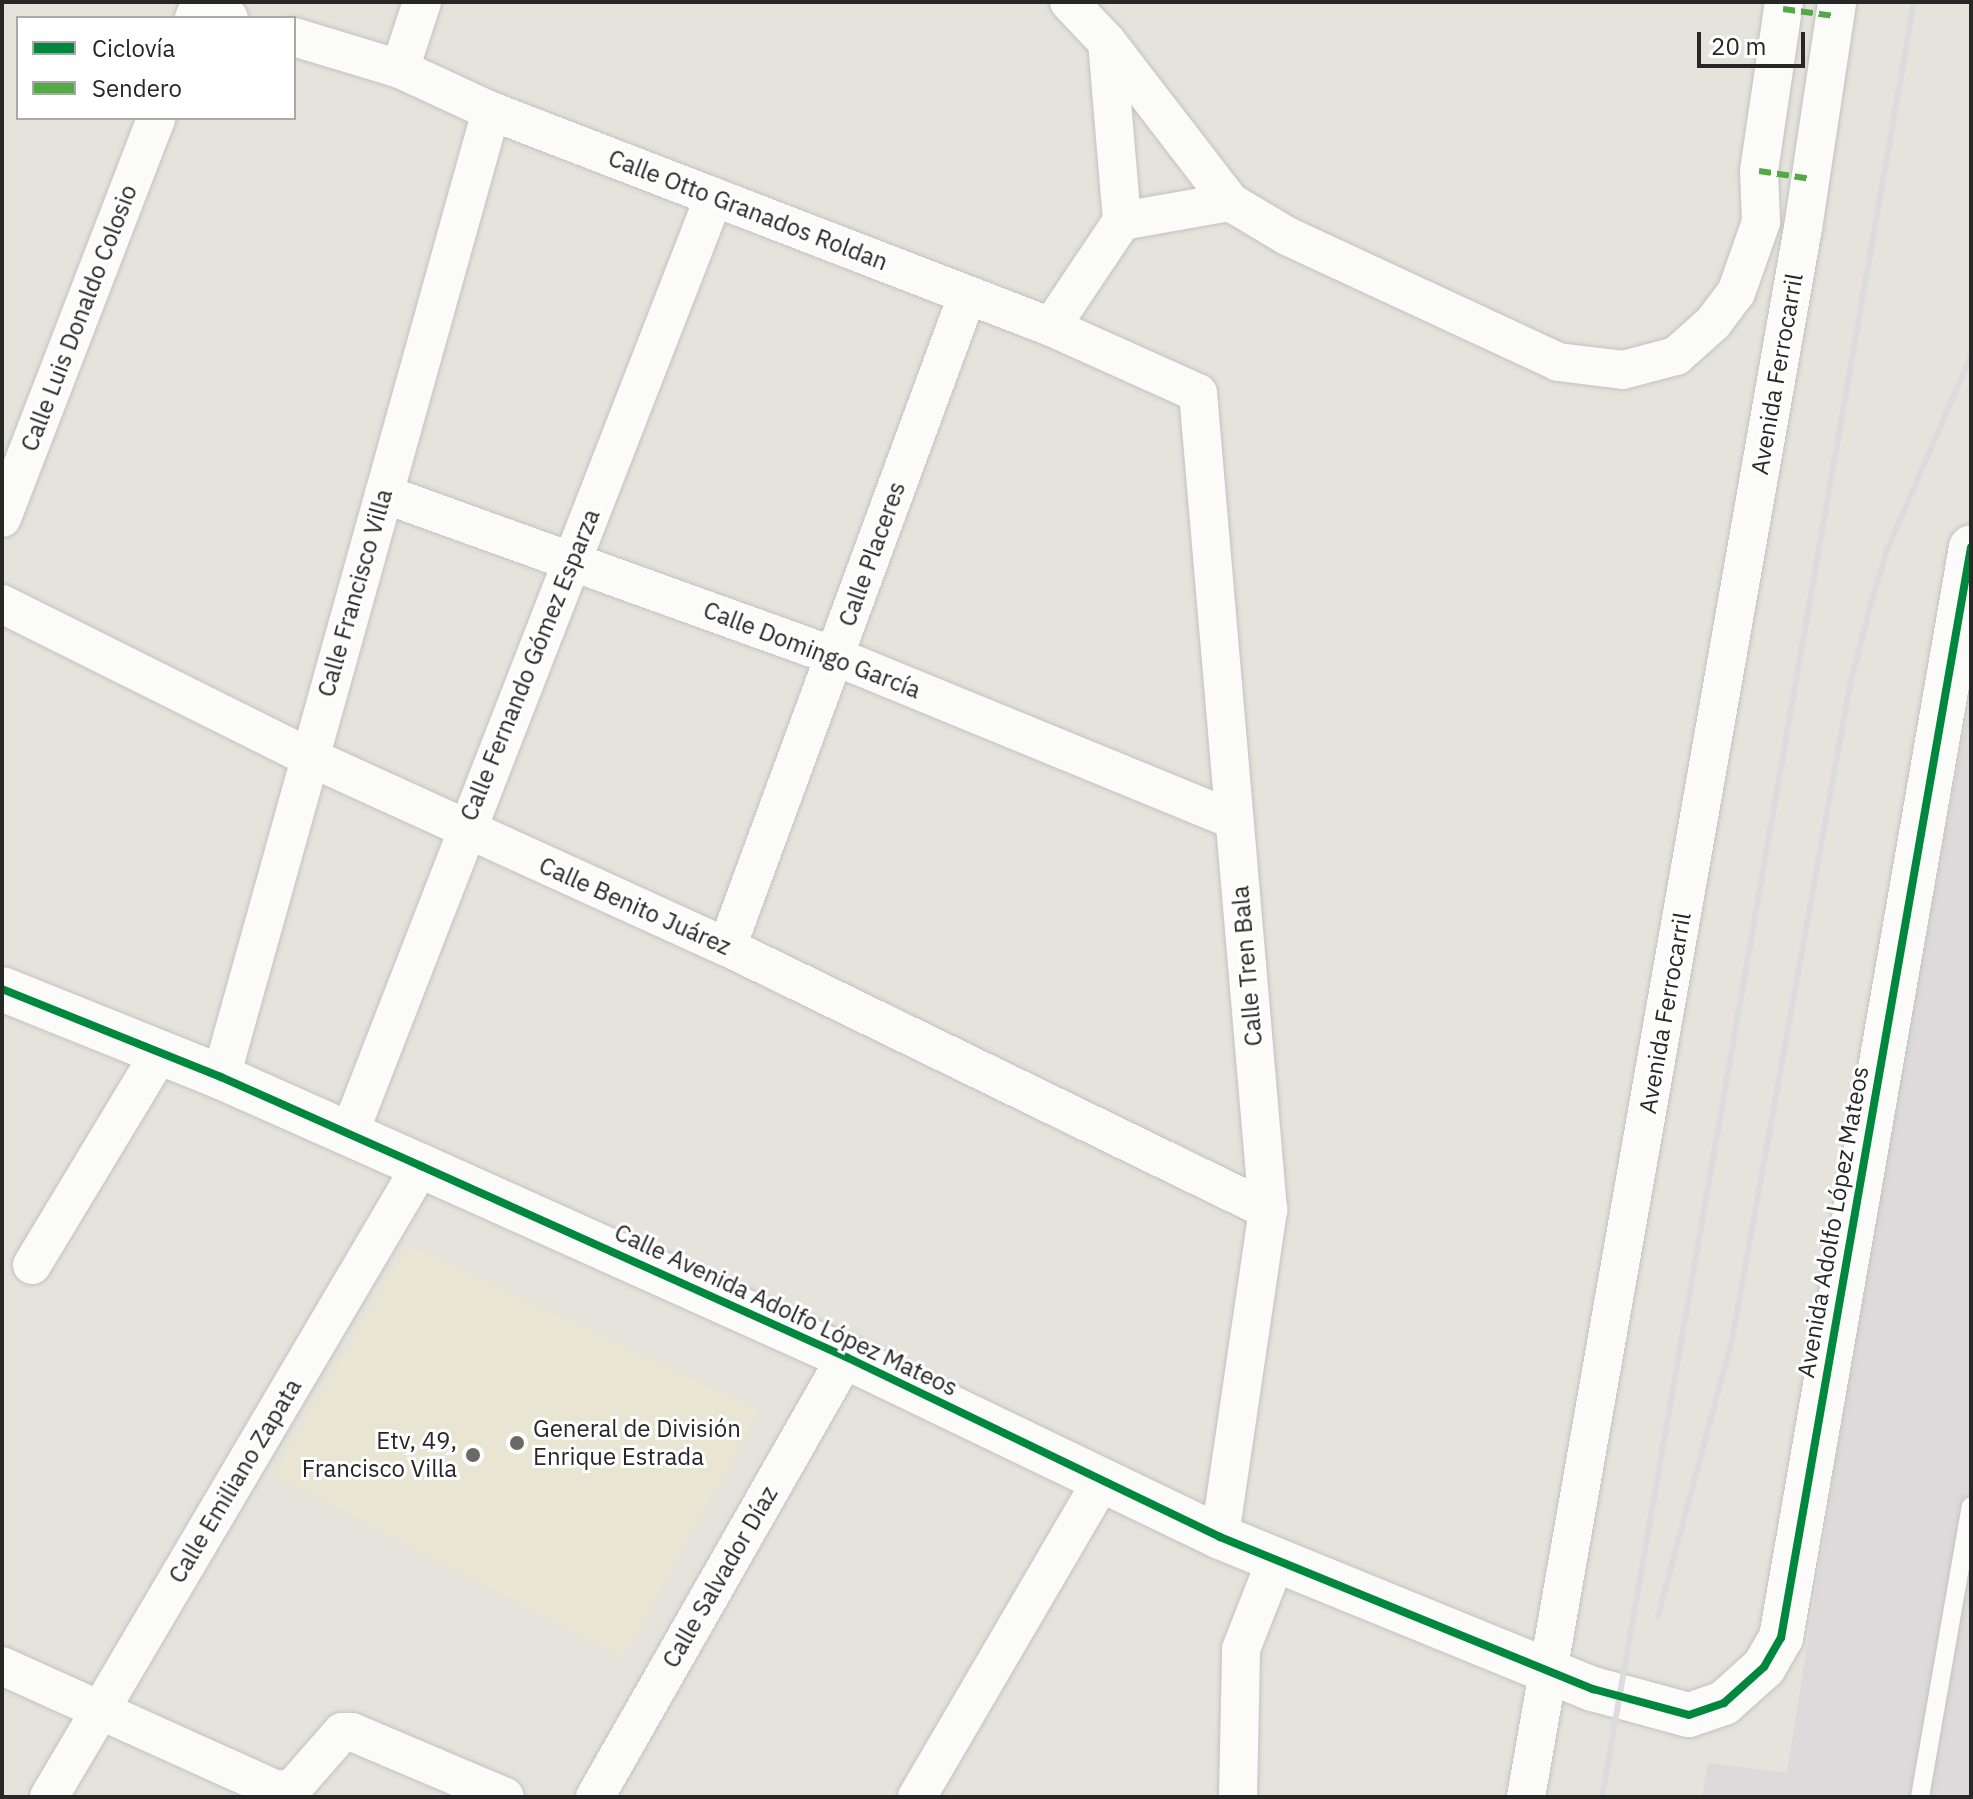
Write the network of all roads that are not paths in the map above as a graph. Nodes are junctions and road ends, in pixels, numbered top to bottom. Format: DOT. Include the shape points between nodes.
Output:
graph roads {
  1 [pos="422,2"];
  2 [pos="1069,2"];
  3 [pos="1784,2"];
  4 [pos="1837,2"];
  5 [pos="296,38"];
  6 [pos="1107,42"];
  7 [pos="400,69"];
  8 [pos="491,111"];
  9 [pos="155,120"];
  10 [pos="714,197"];
  11 [pos="1230,202"];
  12 [pos="1122,221"];
  13 [pos="1761,222"];
  14 [pos="1803,228"];
  15 [pos="967,296"];
  16 [pos="1051,327"];
  17 [pos="1198,393"];
  18 [pos="384,494"];
  19 [pos="2,518"];
  20 [pos="1971,547"];
  21 [pos="572,561"];
  22 [pos="2,604"];
  23 [pos="834,656"];
  24 [pos="307,756"];
  25 [pos="1234,820"];
  26 [pos="465,830"];
  27 [pos="727,947"];
  28 [pos="2,989"];
  29 [pos="160,1053"];
  30 [pos="221,1077"];
  31 [pos="349,1134"];
  32 [pos="421,1166"];
  33 [pos="1268,1210"];
  34 [pos="32,1265"];
  35 [pos="846,1357"];
  36 [pos="1102,1481"];
  37 [pos="1971,1506"];
  38 [pos="1220,1537"];
  39 [pos="1276,1560"];
  40 [pos="2,1666"];
  41 [pos="1550,1672"];
  42 [pos="102,1707"];
  43 [pos="49,1797"];
  44 [pos="505,1797"];
  45 [pos="595,1797"];
  46 [pos="917,1797"];
  47 [pos="1238,1797"];
  48 [pos="1526,1797"];
  49 [pos="1920,1797"];
  1 -- 7 [label="street"];
  2 -- 6 [label="street"];
  3 -- 13 [label="street" via="1759,171"];
  4 -- 14 [label="street, Avenida Ferrocarril"];
  5 -- 7 [label="street, Calle Otto Granados Roldan"];
  6 -- 11 [label="street"];
  6 -- 12 [label="street"];
  7 -- 8 [label="street, Calle Otto Granados Roldan"];
  8 -- 10 [label="street, Calle Otto Granados Roldan"];
  8 -- 18 [label="street, Calle Francisco Villa"];
  9 -- 19 [label="street, Calle Luis Donaldo Colosio"];
  10 -- 15 [label="street, Calle Otto Granados Roldan"];
  10 -- 21 [label="street, Calle Fernando Gómez Esparza"];
  11 -- 12 [label="street"];
  11 -- 13 [label="street" via="1287,236 1558,362 1623,370 1676,356 1713,323 1736,293"];
  12 -- 16 [label="street"];
  13 -- 14 [label="street"];
  14 -- 41 [label="street, Avenida Ferrocarril"];
  15 -- 16 [label="street, Calle Otto Granados Roldan"];
  15 -- 23 [label="street, Calle Placeres"];
  16 -- 17 [label="street, Calle Otto Granados Roldan"];
  17 -- 25 [label="street, Calle Tren Bala"];
  18 -- 21 [label="street, Calle Domingo García"];
  18 -- 24 [label="street, Calle Francisco Villa"];
  20 -- 41 [label="street, Avenida Adolfo López Mateos" via="1781,1638 1764,1667 1724,1703 1689,1715"];
  21 -- 23 [label="street, Calle Domingo García"];
  21 -- 26 [label="street, Calle Fernando Gómez Esparza"];
  22 -- 24 [label="street, Calle Benito Juárez"];
  23 -- 25 [label="street, Calle Domingo García"];
  23 -- 27 [label="street, Calle Placeres"];
  24 -- 26 [label="street, Calle Benito Juárez"];
  24 -- 30 [label="street, Calle Francisco Villa"];
  25 -- 33 [label="street, Calle Tren Bala"];
  26 -- 27 [label="street, Calle Benito Juárez"];
  26 -- 31 [label="street, Calle Fernando Gómez Esparza"];
  27 -- 33 [label="street, Calle Benito Juárez"];
  28 -- 29 [label="street, Calle Avenida Adolfo López Mateos"];
  29 -- 30 [label="street, Calle Avenida Adolfo López Mateos"];
  29 -- 34 [label="street"];
  30 -- 31 [label="street, Calle Avenida Adolfo López Mateos"];
  31 -- 32 [label="street, Calle Avenida Adolfo López Mateos"];
  32 -- 35 [label="street, Calle Avenida Adolfo López Mateos"];
  32 -- 42 [label="street, Calle Emiliano Zapata"];
  33 -- 38 [label="street, Calle Tren Bala"];
  35 -- 36 [label="street, Calle Avenida Adolfo López Mateos"];
  35 -- 45 [label="street, Calle Salvador Díaz"];
  36 -- 38 [label="street, Calle Avenida Adolfo López Mateos"];
  36 -- 46 [label="street"];
  37 -- 49 [label="lane"];
  38 -- 39 [label="street, Calle Avenida Adolfo López Mateos"];
  39 -- 41 [label="street, Calle Avenida Adolfo López Mateos"];
  39 -- 47 [label="street" via="1241,1649"];
  40 -- 42 [label="street"];
  41 -- 48 [label="street, Avenida Ferrocarril"];
  42 -- 43 [label="street, Calle Emiliano Zapata"];
  42 -- 44 [label="street" via="276,1790 293,1788 342,1732 352,1732"];
}
